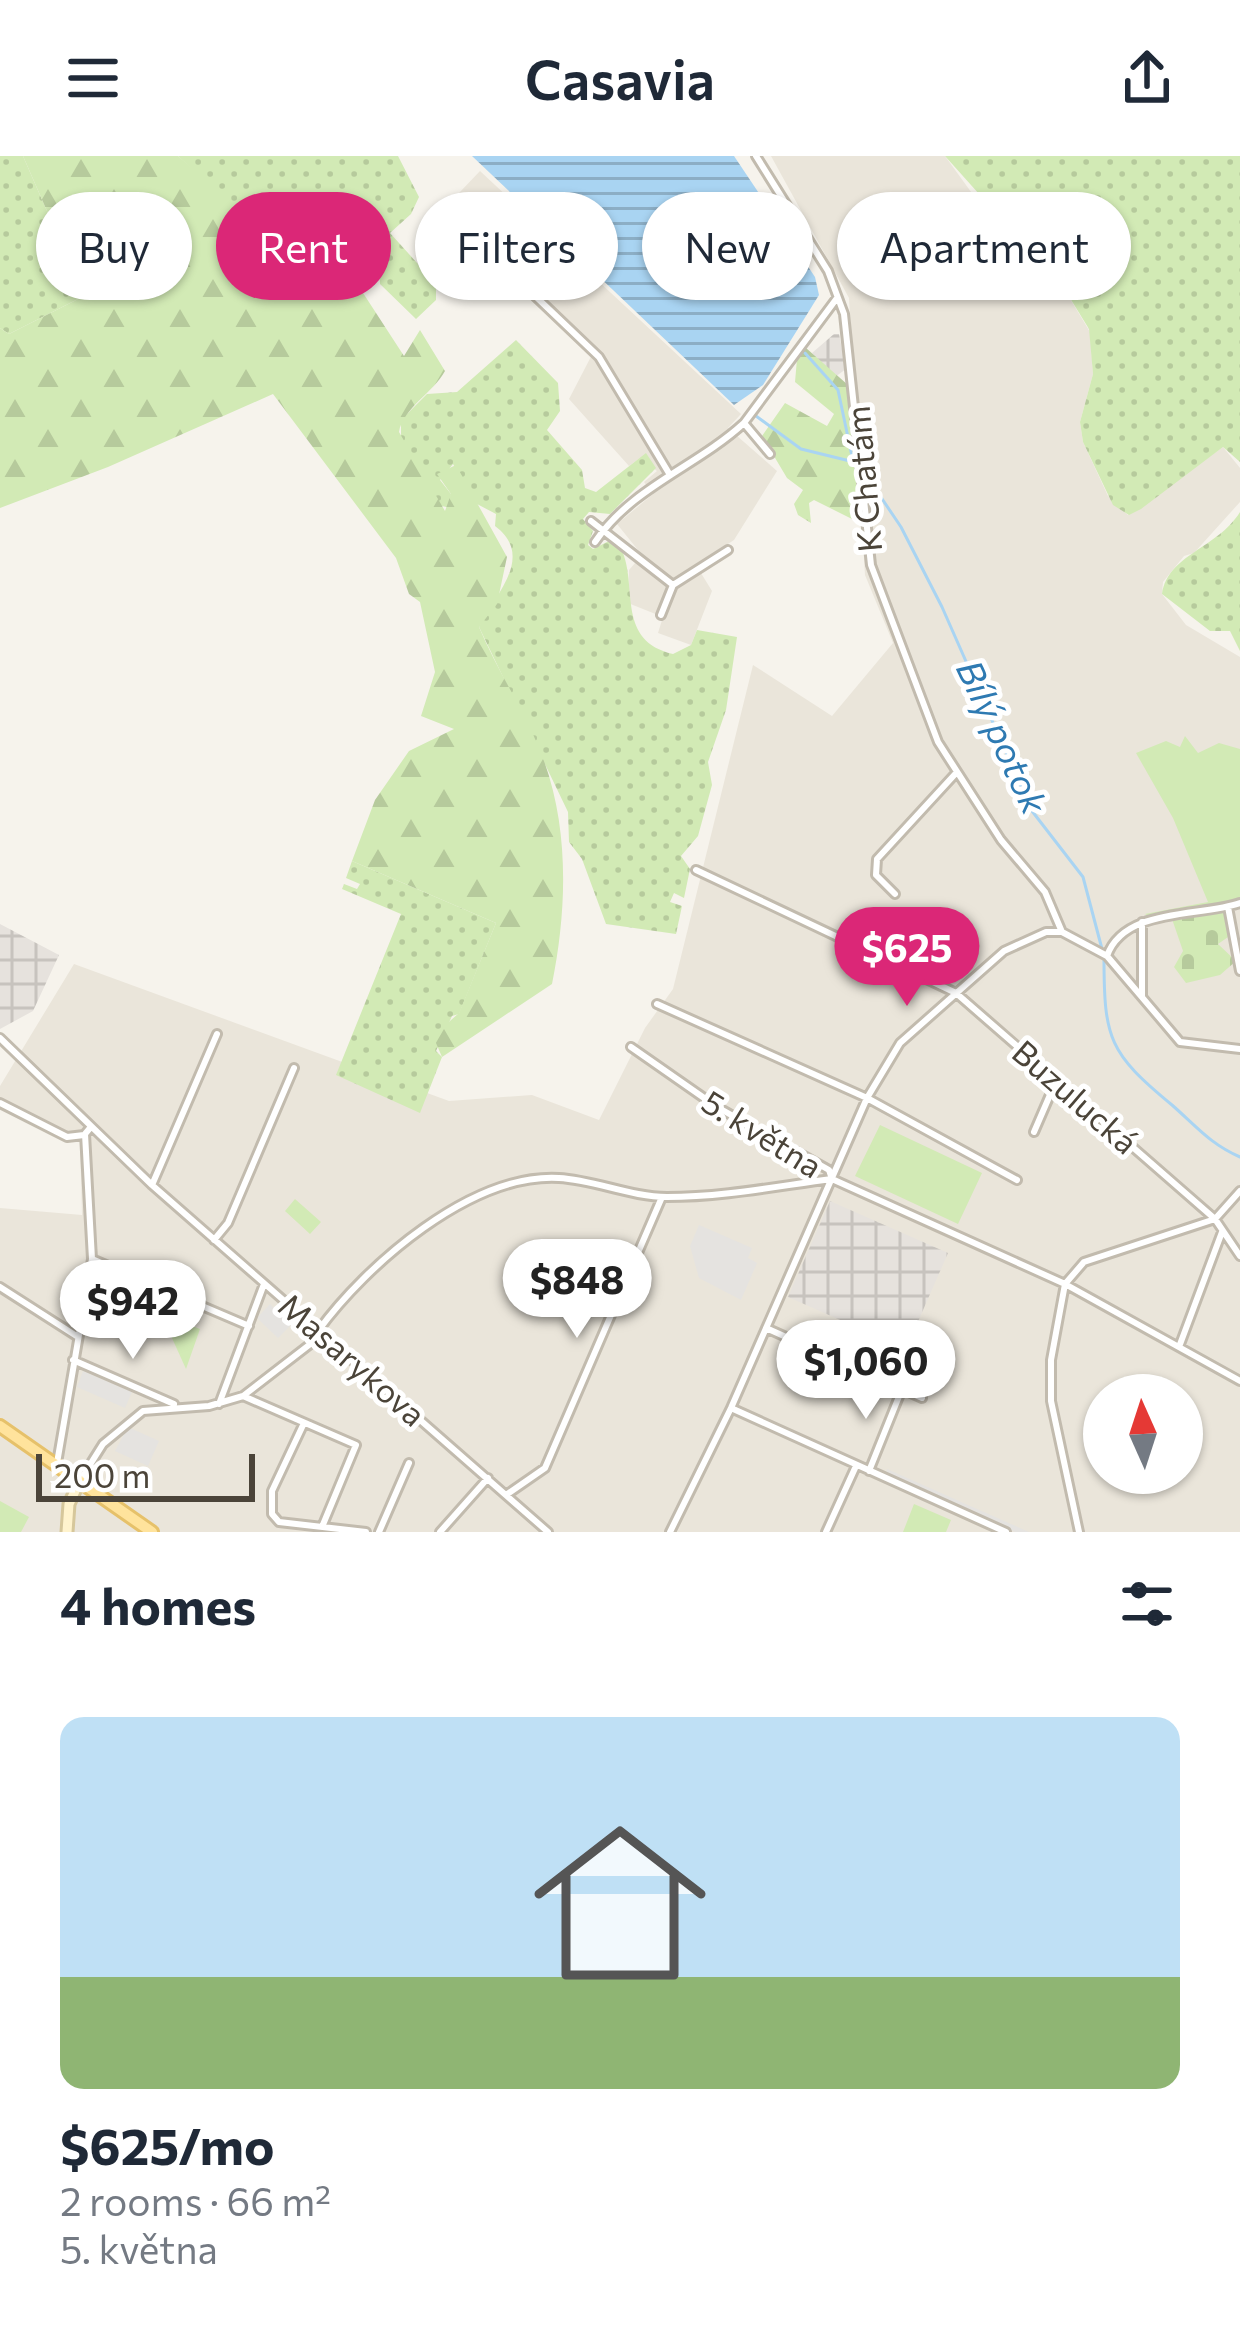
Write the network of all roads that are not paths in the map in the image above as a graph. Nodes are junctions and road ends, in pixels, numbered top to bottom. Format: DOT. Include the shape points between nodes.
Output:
graph roads {
  1 [pos="757,156"];
  2 [pos="837,298"];
  3 [pos="539,300"];
  4 [pos="838,300"];
  5 [pos="744,423"];
  6 [pos="770,454"];
  7 [pos="670,476"];
  8 [pos="591,521"];
  9 [pos="602,530"];
  10 [pos="595,542"];
  11 [pos="728,550"];
  12 [pos="673,585"];
  13 [pos="661,615"];
  14 [pos="957,772"];
  15 [pos="696,870"];
  16 [pos="895,894"];
  17 [pos="1240,903"];
  18 [pos="1228,907"];
  19 [pos="1142,922"];
  20 [pos="1062,932"];
  21 [pos="1103,954"];
  22 [pos="1240,971"];
  23 [pos="956,993"];
  24 [pos="1142,996"];
  25 [pos="657,1004"];
  26 [pos="217,1034"];
  27 [pos="0,1038"];
  28 [pos="631,1047"];
  29 [pos="1240,1049"];
  30 [pos="294,1068"];
  31 [pos="1056,1081"];
  32 [pos="867,1097"];
  33 [pos="0,1103"];
  34 [pos="88,1131"];
  35 [pos="1034,1132"];
  36 [pos="832,1178"];
  37 [pos="1017,1180"];
  38 [pos="152,1185"];
  39 [pos="1240,1191"];
  40 [pos="662,1197"];
  41 [pos="1215,1219"];
  42 [pos="1222,1230"];
  43 [pos="214,1240"];
  44 [pos="1240,1256"];
  45 [pos="92,1258"];
  46 [pos="1065,1283"];
  47 [pos="264,1284"];
  48 [pos="0,1286"];
  49 [pos="249,1326"];
  50 [pos="766,1328"];
  51 [pos="320,1333"];
  52 [pos="78,1337"];
  53 [pos="1179,1347"];
  54 [pos="73,1360"];
  55 [pos="1240,1381"];
  56 [pos="902,1389"];
  57 [pos="243,1396"];
  58 [pos="922,1398"];
  59 [pos="219,1404"];
  60 [pos="178,1406"];
  61 [pos="731,1408"];
  62 [pos="304,1423"];
  63 [pos="0,1426"];
  64 [pos="409,1462"];
  65 [pos="57,1463"];
  66 [pos="856,1466"];
  67 [pos="868,1471"];
  68 [pos="488,1478"];
  69 [pos="80,1479"];
  70 [pos="506,1495"];
  71 [pos="322,1527"];
  72 [pos="68,1532"];
  73 [pos="152,1532"];
  74 [pos="366,1532"];
  75 [pos="380,1532"];
  76 [pos="440,1532"];
  77 [pos="548,1532"];
  78 [pos="670,1532"];
  79 [pos="826,1532"];
  80 [pos="1006,1532"];
  81 [pos="1079,1532"];
  1 -- 2 [label="street, K Chatám"];
  2 -- 5 [label="street"];
  3 -- 7 [label="street" via="599,357"];
  4 -- 14 [label="street, K Chatám" via="872,566 938,742"];
  5 -- 6 [label="street"];
  5 -- 7 [label="street"];
  7 -- 9 [label="street"];
  8 -- 9 [label="street"];
  9 -- 10 [label="street"];
  9 -- 12 [label="street"];
  11 -- 12 [label="street"];
  12 -- 13 [label="street"];
  14 -- 16 [label="street" via="877,859 876,875"];
  14 -- 20 [label="street, K Chatám" via="1045,892"];
  15 -- 23 [label="street, Buzulucká"];
  17 -- 18 [label="street"];
  18 -- 19 [label="street"];
  18 -- 22 [label="street"];
  19 -- 21 [label="street"];
  19 -- 24 [label="street"];
  20 -- 21 [label="street"];
  20 -- 23 [label="street, 5. května" via="1018,943"];
  21 -- 24 [label="street"];
  23 -- 31 [label="street, Buzulucká"];
  23 -- 32 [label="street, 5. května" via="893,1051"];
  24 -- 29 [label="street" via="1180,1042"];
  25 -- 32 [label="street"];
  26 -- 38 [label="street"];
  27 -- 34 [label="street, Masarykova"];
  28 -- 36 [label="street, 5. května"];
  30 -- 43 [label="street"];
  31 -- 35 [label="street"];
  31 -- 41 [label="street, Buzulucká"];
  32 -- 36 [label="street, 5. května"];
  32 -- 37 [label="street"];
  33 -- 34 [label="street" via="67,1137"];
  34 -- 38 [label="street, Masarykova"];
  34 -- 45 [label="street"];
  36 -- 40 [label="street"];
  36 -- 46 [label="street"];
  36 -- 50 [label="street"];
  38 -- 43 [label="street, Masarykova"];
  39 -- 41 [label="street"];
  40 -- 51 [label="street" via="559,1178 512,1185 444,1215 379,1264"];
  40 -- 70 [label="street" via="545,1468"];
  41 -- 42 [label="street, Buzulucká"];
  41 -- 46 [label="street" via="1084,1262"];
  42 -- 44 [label="street, Buzulucká"];
  42 -- 53 [label="street"];
  43 -- 47 [label="street, Masarykova"];
  45 -- 49 [label="street"];
  45 -- 52 [label="street"];
  46 -- 53 [label="street"];
  46 -- 81 [label="street" via="1051,1400"];
  47 -- 49 [label="street"];
  47 -- 51 [label="street, Masarykova"];
  48 -- 52 [label="street"];
  49 -- 59 [label="street"];
  50 -- 56 [label="street"];
  50 -- 61 [label="street"];
  51 -- 57 [label="street"];
  51 -- 68 [label="street, Masarykova"];
  52 -- 54 [label="street"];
  53 -- 55 [label="street"];
  54 -- 60 [label="street"];
  54 -- 65 [label="street"];
  56 -- 58 [label="street"];
  56 -- 67 [label="street"];
  57 -- 59 [label="street"];
  57 -- 62 [label="street"];
  59 -- 60 [label="street"];
  60 -- 69 [label="street" via="128,1420"];
  61 -- 66 [label="street"];
  61 -- 78 [label="street"];
  62 -- 71 [label="street" via="356,1445"];
  62 -- 71 [label="street" via="270,1502 279,1522"];
  63 -- 65 [label="main road"];
  64 -- 75 [label="street"];
  65 -- 69 [label="main road"];
  66 -- 67 [label="street"];
  66 -- 79 [label="street"];
  67 -- 80 [label="street"];
  68 -- 70 [label="street, Masarykova"];
  68 -- 76 [label="street"];
  69 -- 72 [label="street"];
  69 -- 73 [label="main road"];
  70 -- 77 [label="street, Masarykova"];
  71 -- 74 [label="street"];
}
